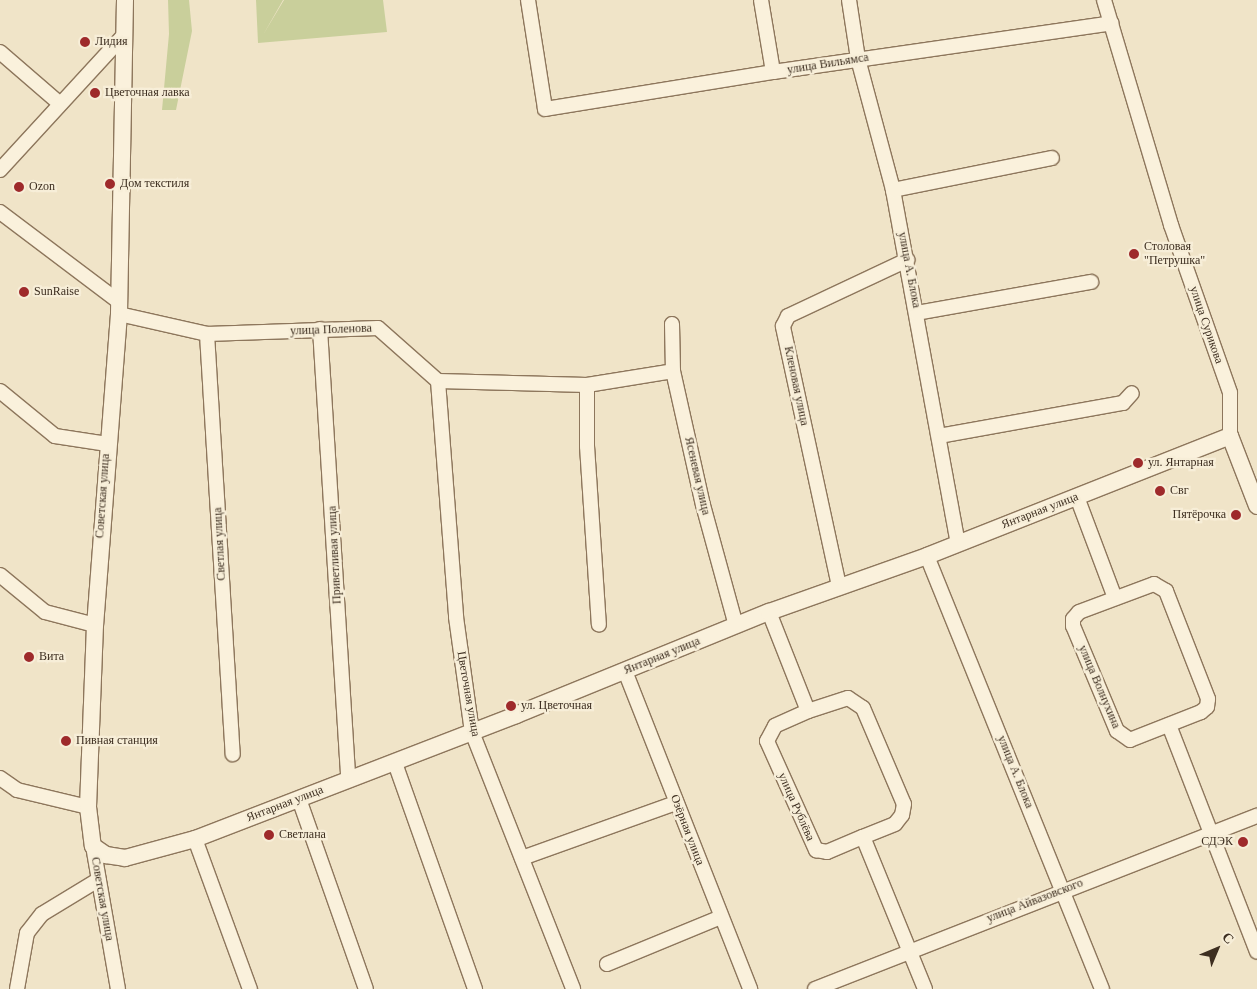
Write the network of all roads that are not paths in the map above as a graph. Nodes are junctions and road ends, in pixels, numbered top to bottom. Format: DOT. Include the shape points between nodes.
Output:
graph roads {
  1 [pos="125,0"];
  2 [pos="528,0"];
  3 [pos="761,0"];
  4 [pos="849,0"];
  5 [pos="1104,0"];
  6 [pos="1111,23"];
  7 [pos="124,35"];
  8 [pos="0,52"];
  9 [pos="858,59"];
  10 [pos="773,72"];
  11 [pos="59,103"];
  12 [pos="1052,158"];
  13 [pos="0,170"];
  14 [pos="893,190"];
  15 [pos="0,212"];
  16 [pos="907,260"];
  17 [pos="1091,282"];
  18 [pos="119,308"];
  19 [pos="917,314"];
  20 [pos="672,324"];
  21 [pos="320,329"];
  22 [pos="207,334"];
  23 [pos="673,371"];
  24 [pos="438,381"];
  25 [pos="587,385"];
  26 [pos="0,391"];
  27 [pos="1132,393"];
  28 [pos="939,436"];
  29 [pos="1230,436"];
  30 [pos="107,444"];
  31 [pos="1077,497"];
  32 [pos="1257,506"];
  33 [pos="958,543"];
  34 [pos="927,556"];
  35 [pos="0,575"];
  36 [pos="839,586"];
  37 [pos="1115,598"];
  38 [pos="769,612"];
  39 [pos="94,625"];
  40 [pos="599,625"];
  41 [pos="736,626"];
  42 [pos="626,671"];
  43 [pos="808,711"];
  44 [pos="1169,725"];
  45 [pos="472,732"];
  46 [pos="233,754"];
  47 [pos="395,763"];
  48 [pos="0,778"];
  49 [pos="348,780"];
  50 [pos="300,798"];
  51 [pos="676,803"];
  52 [pos="88,807"];
  53 [pos="1257,816"];
  54 [pos="1212,835"];
  55 [pos="863,838"];
  56 [pos="195,839"];
  57 [pos="93,846"];
  58 [pos="522,858"];
  59 [pos="98,880"];
  60 [pos="1063,890"];
  61 [pos="721,917"];
  62 [pos="911,950"];
  63 [pos="1257,952"];
  64 [pos="607,964"];
  65 [pos="17,989"];
  66 [pos="118,989"];
  67 [pos="250,989"];
  68 [pos="366,989"];
  69 [pos="475,989"];
  70 [pos="573,989"];
  71 [pos="750,989"];
  72 [pos="815,989"];
  73 [pos="925,989"];
  74 [pos="1102,989"];
  1 -- 7 [label="street, Советская улица"];
  2 -- 10 [label="street, улица Вильямса" via="545,109"];
  3 -- 10 [label="street"];
  4 -- 9 [label="street, улица А. Блока"];
  5 -- 6 [label="street, улица Сурикова"];
  6 -- 9 [label="street, улица Вильямса"];
  6 -- 29 [label="street, улица Сурикова" via="1171,225 1230,393"];
  7 -- 11 [label="street"];
  7 -- 18 [label="street, Советская улица"];
  8 -- 11 [label="street"];
  9 -- 10 [label="street, улица Вильямса"];
  9 -- 14 [label="street, улица А. Блока"];
  11 -- 13 [label="street"];
  12 -- 14 [label="street"];
  14 -- 16 [label="street, улица А. Блока"];
  15 -- 18 [label="street"];
  16 -- 19 [label="street, улица А. Блока"];
  16 -- 36 [label="street, Кленовая улица" via="788,316 783,326"];
  17 -- 19 [label="street"];
  18 -- 22 [label="street, улица Поленова"];
  18 -- 30 [label="street, Советская улица"];
  19 -- 28 [label="street, улица А. Блока"];
  20 -- 23 [label="street, Ясеневая улица"];
  21 -- 22 [label="street, улица Поленова"];
  21 -- 24 [label="street, улица Поленова" via="378,328"];
  21 -- 49 [label="street, Приветливая улица"];
  22 -- 46 [label="street, Светлая улица"];
  23 -- 25 [label="street"];
  23 -- 41 [label="street, Ясеневая улица" via="703,505"];
  24 -- 25 [label="street"];
  24 -- 45 [label="street, Цветочная улица" via="456,617"];
  25 -- 40 [label="street" via="587,446"];
  26 -- 30 [label="street" via="55,436"];
  27 -- 28 [label="street" via="1123,403"];
  28 -- 33 [label="street, улица А. Блока"];
  29 -- 31 [label="street, Янтарная улица"];
  29 -- 32 [label="street, улица Сурикова"];
  30 -- 39 [label="street, Советская улица"];
  31 -- 33 [label="street, Янтарная улица"];
  31 -- 37 [label="street"];
  33 -- 34 [label="street, Янтарная улица"];
  34 -- 36 [label="street, Янтарная улица"];
  34 -- 60 [label="street, улица А. Блока"];
  35 -- 39 [label="street" via="45,612"];
  36 -- 38 [label="street, Янтарная улица"];
  37 -- 44 [label="street" via="1154,584 1166,591 1208,699 1207,707 1201,712"];
  37 -- 44 [label="street, улица Волнухина" via="1079,612 1073,619 1077,635 1122,737 1130,740"];
  38 -- 41 [label="street, Янтарная улица"];
  38 -- 43 [label="street"];
  39 -- 52 [label="street, Советская улица"];
  41 -- 42 [label="street, Янтарная улица"];
  42 -- 45 [label="street, Янтарная улица"];
  42 -- 51 [label="street, Озёрная улица"];
  43 -- 55 [label="street, улица Рублёва" via="848,698 863,708 904,804 902,815 895,824"];
  43 -- 55 [label="street, улица Рублёва" via="774,726 767,741 810,841 816,850 827,852"];
  44 -- 54 [label="street"];
  45 -- 47 [label="street, Янтарная улица"];
  45 -- 58 [label="street, Цветочная улица"];
  47 -- 49 [label="street, Янтарная улица"];
  47 -- 69 [label="street"];
  48 -- 52 [label="street" via="17,790"];
  49 -- 50 [label="street, Янтарная улица"];
  50 -- 56 [label="street, Янтарная улица"];
  50 -- 68 [label="street"];
  51 -- 58 [label="street"];
  51 -- 61 [label="street, Озёрная улица"];
  52 -- 57 [label="street, Советская улица"];
  53 -- 54 [label="street, улица Айвазовского"];
  54 -- 60 [label="street, улица Айвазовского"];
  54 -- 63 [label="street"];
  55 -- 62 [label="street"];
  56 -- 57 [label="street, Янтарная улица" via="125,858 106,855"];
  56 -- 67 [label="street"];
  57 -- 59 [label="street, Советская улица"];
  58 -- 70 [label="street, Цветочная улица"];
  59 -- 65 [label="street" via="42,914 27,933"];
  59 -- 66 [label="street, Советская улица"];
  60 -- 62 [label="street, улица Айвазовского"];
  60 -- 74 [label="street, улица А. Блока"];
  61 -- 64 [label="street"];
  61 -- 71 [label="street, Озёрная улица"];
  62 -- 72 [label="street, улица Айвазовского"];
  62 -- 73 [label="street"];
}
